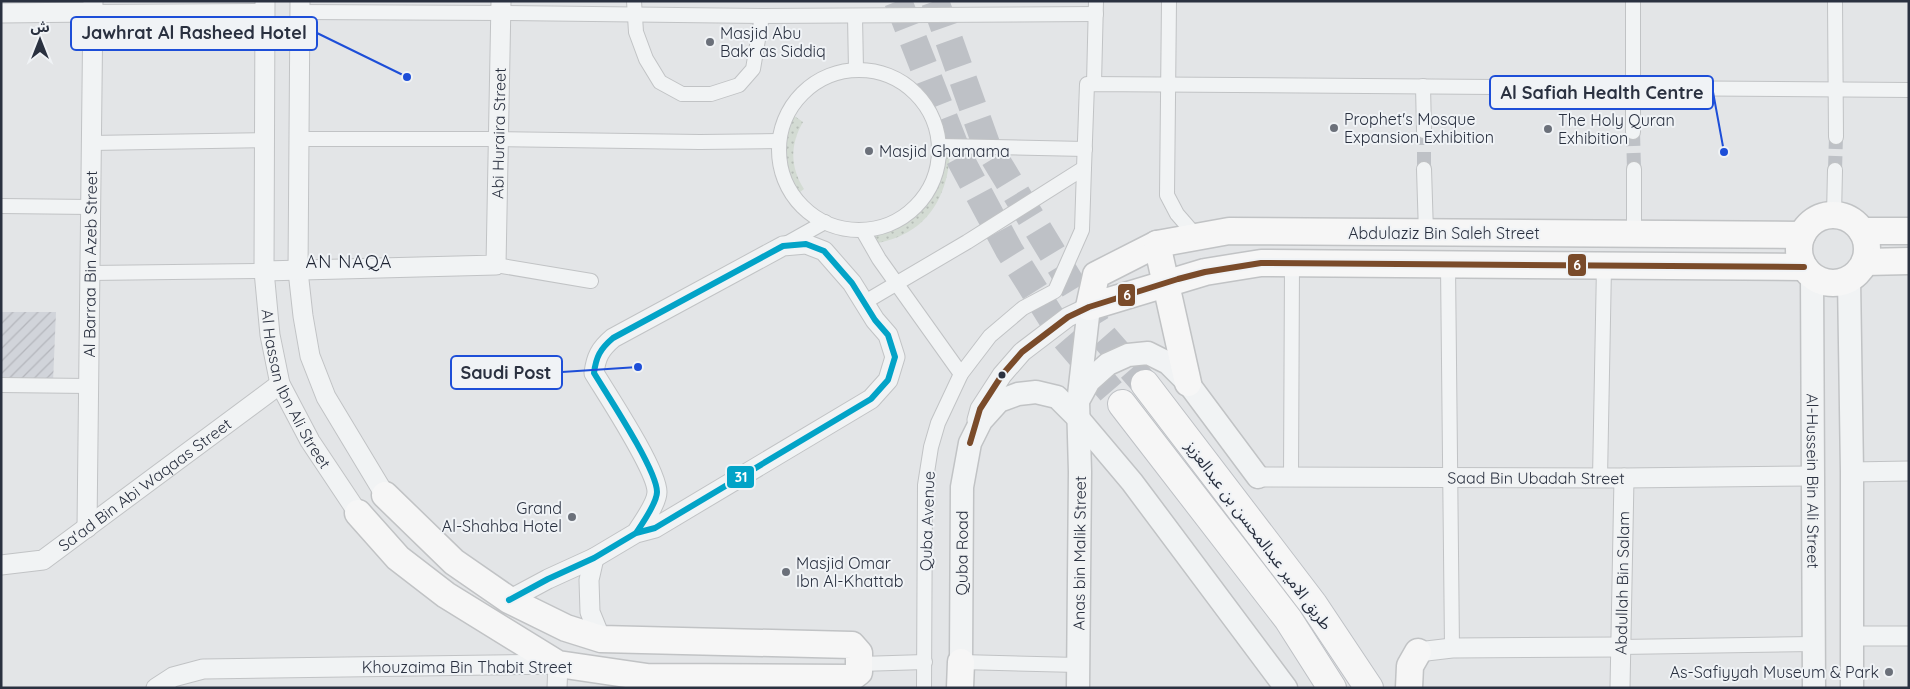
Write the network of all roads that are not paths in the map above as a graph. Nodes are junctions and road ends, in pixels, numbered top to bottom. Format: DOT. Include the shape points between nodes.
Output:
graph roads {
  1 [pos="1169,1"];
  2 [pos="1634,1"];
  3 [pos="1835,1"];
  4 [pos="265,6"];
  5 [pos="93,7"];
  6 [pos="300,7"];
  7 [pos="501,7"];
  8 [pos="634,8"];
  9 [pos="1096,8"];
  10 [pos="1,13"];
  11 [pos="762,16"];
  12 [pos="855,16"];
  13 [pos="856,70"];
  14 [pos="1094,83"];
  15 [pos="1168,84"];
  16 [pos="1423,86"];
  17 [pos="1632,88"];
  18 [pos="1836,90"];
  19 [pos="1909,90"];
  20 [pos="1424,131"];
  21 [pos="1632,132"];
  22 [pos="1836,138"];
  23 [pos="300,139"];
  24 [pos="498,139"];
  25 [pos="266,140"];
  26 [pos="779,141"];
  27 [pos="92,143"];
  28 [pos="940,146"];
  29 [pos="1085,149"];
  30 [pos="1084,168"];
  31 [pos="1424,169"];
  32 [pos="1634,169"];
  33 [pos="1835,170"];
  34 [pos="1,206"];
  35 [pos="91,207"];
  36 [pos="1834,215"];
  37 [pos="825,222"];
  38 [pos="863,231"];
  39 [pos="1862,231"];
  40 [pos="1909,231"];
  41 [pos="1426,233"];
  42 [pos="1634,234"];
  43 [pos="1802,235"];
  44 [pos="1197,237"];
  45 [pos="1157,244"];
  46 [pos="783,246"];
  47 [pos="1909,261"];
  48 [pos="1292,264"];
  49 [pos="496,265"];
  50 [pos="1448,266"];
  51 [pos="1604,266"];
  52 [pos="1857,270"];
  53 [pos="264,271"];
  54 [pos="298,271"];
  55 [pos="1808,271"];
  56 [pos="90,273"];
  57 [pos="591,281"];
  58 [pos="896,283"];
  59 [pos="1166,283"];
  60 [pos="865,302"];
  61 [pos="1089,307"];
  62 [pos="961,374"];
  63 [pos="1188,383"];
  64 [pos="280,384"];
  65 [pos="1145,384"];
  66 [pos="1,385"];
  67 [pos="88,386"];
  68 [pos="1122,404"];
  69 [pos="1078,410"];
  70 [pos="970,443"];
  71 [pos="1909,471"];
  72 [pos="1852,472"];
  73 [pos="1258,476"];
  74 [pos="1291,476"];
  75 [pos="1813,476"];
  76 [pos="1449,478"];
  77 [pos="1600,478"];
  78 [pos="1624,478"];
  79 [pos="385,494"];
  80 [pos="358,513"];
  81 [pos="87,528"];
  82 [pos="636,533"];
  83 [pos="594,558"];
  84 [pos="1,565"];
  85 [pos="509,600"];
  86 [pos="1852,636"];
  87 [pos="1909,636"];
  88 [pos="601,639"];
  89 [pos="1814,644"];
  90 [pos="1620,646"];
  91 [pos="1452,648"];
  92 [pos="1418,652"];
  93 [pos="925,662"];
  94 [pos="961,662"];
  95 [pos="860,664"];
  96 [pos="1078,664"];
  97 [pos="558,676"];
  98 [pos="745,682"];
  99 [pos="156,688"];
  100 [pos="924,688"];
  101 [pos="960,688"];
  102 [pos="1078,688"];
  103 [pos="1286,688"];
  104 [pos="1332,688"];
  105 [pos="1369,688"];
  106 [pos="1409,688"];
  107 [pos="1620,688"];
  108 [pos="1814,688"];
  109 [pos="1852,688"];
  1 -- 15 [label="street"];
  2 -- 17 [label="street"];
  3 -- 18 [label="street"];
  4 -- 5 [label="street"];
  4 -- 25 [label="street, Al Hassan Ibn Ali Street"];
  5 -- 10 [label="street"];
  5 -- 27 [label="street, Al Barraa Bin Azeb Street"];
  6 -- 7 [label="street"];
  6 -- 23 [label="street, Al Hassan Ibn Ali Street"];
  7 -- 8 [label="street"];
  7 -- 24 [label="street, Abi Huraira Street"];
  8 -- 11 [label="street"];
  8 -- 11 [label="street" via="636,32 646,59 660,82 682,94 711,94 739,85 753,69"];
  9 -- 12 [label="street"];
  9 -- 14 [label="street"];
  11 -- 12 [label="street"];
  12 -- 13 [label="street"];
  13 -- 26 [label="street" via="831,75 809,87 792,105"];
  13 -- 28 [label="street" via="880,73 903,83 922,100 934,122"];
  14 -- 15 [label="street"];
  14 -- 29 [label="street" via="1086,84"];
  15 -- 16 [label="street"];
  15 -- 44 [label="street" via="1167,195 1177,214"];
  16 -- 17 [label="street"];
  16 -- 20 [label="street"];
  17 -- 18 [label="street"];
  17 -- 21 [label="street"];
  18 -- 19 [label="street"];
  18 -- 22 [label="street"];
  23 -- 24 [label="street"];
  23 -- 54 [label="street, Al Hassan Ibn Ali Street"];
  24 -- 26 [label="street"];
  24 -- 49 [label="street, Abi Huraira Street"];
  25 -- 27 [label="street"];
  25 -- 53 [label="street, Al Hassan Ibn Ali Street"];
  26 -- 37 [label="street" via="783,178 796,200"];
  27 -- 35 [label="street, Al Barraa Bin Azeb Street"];
  28 -- 29 [label="street"];
  28 -- 38 [label="street" via="937,171 927,194 896,221"];
  29 -- 30 [label="street"];
  30 -- 58 [label="street"];
  30 -- 62 [label="street, Quba Avenue" via="1082,230 1055,291 1023,308 990,336"];
  31 -- 41 [label="street"];
  32 -- 42 [label="street"];
  33 -- 36 [label="street"];
  34 -- 35 [label="street"];
  35 -- 56 [label="street, Al Barraa Bin Azeb Street"];
  36 -- 39 [label="main road" via="1850,220"];
  36 -- 43 [label="main road" via="1815,220"];
  37 -- 38 [label="street" via="838,228"];
  37 -- 46 [label="street"];
  38 -- 58 [label="street"];
  39 -- 40 [label="main road"];
  39 -- 52 [label="main road" via="1867,252"];
  41 -- 42 [label="main road, Abdulaziz Bin Saleh Street"];
  41 -- 44 [label="main road, Abdulaziz Bin Saleh Street" via="1229,231"];
  42 -- 43 [label="main road, Abdulaziz Bin Saleh Street"];
  43 -- 55 [label="main road" via="1800,257"];
  44 -- 45 [label="main road, Abdulaziz Bin Saleh Street"];
  45 -- 59 [label="main road"];
  45 -- 61 [label="main road, Abdulaziz Bin Saleh Street" via="1096,275"];
  46 -- 60 [label="street" via="806,244 824,251"];
  46 -- 82 [label="street" via="613,338 601,348 594,374 651,470 657,493"];
  47 -- 52 [label="main road, Abdulaziz Bin Saleh Street"];
  48 -- 50 [label="main road, Abdulaziz Bin Saleh Street"];
  48 -- 59 [label="main road, Abdulaziz Bin Saleh Street" via="1261,263 1205,272"];
  48 -- 74 [label="street"];
  49 -- 54 [label="street"];
  49 -- 57 [label="street"];
  50 -- 51 [label="main road, Abdulaziz Bin Saleh Street"];
  50 -- 76 [label="street"];
  51 -- 55 [label="main road, Abdulaziz Bin Saleh Street"];
  51 -- 77 [label="street"];
  52 -- 55 [label="main road, Abdulaziz Bin Saleh Street" via="1834,283"];
  52 -- 72 [label="street"];
  53 -- 54 [label="street"];
  53 -- 56 [label="street"];
  53 -- 64 [label="street, Al Hassan Ibn Ali Street" via="270,335"];
  54 -- 79 [label="street, Al Hassan Ibn Ali Street" via="310,356 326,397"];
  55 -- 75 [label="street, Al-Hussein Bin Ali Street"];
  56 -- 67 [label="street, Al Barraa Bin Azeb Street"];
  58 -- 60 [label="street"];
  58 -- 62 [label="street"];
  59 -- 61 [label="main road, Abdulaziz Bin Saleh Street"];
  59 -- 63 [label="main road"];
  60 -- 82 [label="street" via="888,335 895,357 888,380 870,399 655,528"];
  61 -- 69 [label="street, Anas bin Malik Street"];
  61 -- 70 [label="street" via="1068,317 1022,352 980,408"];
  62 -- 93 [label="street, Quba Avenue" via="938,423 925,485"];
  63 -- 69 [label="street" via="1168,363 1148,352 1128,355 1108,364 1089,381"];
  63 -- 73 [label="street"];
  64 -- 80 [label="street, Al Hassan Ibn Ali Street" via="310,441"];
  64 -- 81 [label="street, Sa'ad Bin Abi Waqaas Street"];
  65 -- 105 [label="main road, طريق الامير عبدالمحسن بن عبدالعزيز" via="1313,604"];
  66 -- 67 [label="street"];
  67 -- 81 [label="street, Al Barraa Bin Azeb Street"];
  68 -- 104 [label="main road, طريق الامير عبدالمحسن بن عبدالعزيز" via="1288,620"];
  69 -- 70 [label="street, Quba Road" via="1057,397 1036,392 1018,394 999,401 981,421"];
  69 -- 96 [label="street, Anas bin Malik Street"];
  69 -- 103 [label="street, Quba Road"];
  70 -- 94 [label="street, Quba Road" via="962,488"];
  71 -- 72 [label="street"];
  72 -- 86 [label="street"];
  73 -- 74 [label="street, Saad Bin Ubadah Street"];
  74 -- 76 [label="street, Saad Bin Ubadah Street"];
  75 -- 78 [label="street, Saad Bin Ubadah Street"];
  75 -- 89 [label="street, Al-Hussein Bin Ali Street"];
  76 -- 77 [label="street, Saad Bin Ubadah Street"];
  76 -- 91 [label="street"];
  77 -- 78 [label="street, Saad Bin Ubadah Street"];
  78 -- 90 [label="street, Abdullah Bin Salam"];
  79 -- 85 [label="main road, Al Hassan Ibn Ali Street" via="454,562"];
  80 -- 97 [label="main road, Al Hassan Ibn Ali Street" via="398,558"];
  81 -- 84 [label="street, Sa'ad Bin Abi Waqaas Street" via="43,560"];
  82 -- 83 [label="street"];
  83 -- 85 [label="street"];
  83 -- 88 [label="street" via="589,580 590,612"];
  85 -- 88 [label="main road, Al Hassan Ibn Ali Street" via="566,628"];
  86 -- 87 [label="street"];
  86 -- 109 [label="street"];
  88 -- 95 [label="main road" via="852,645 859,653"];
  89 -- 90 [label="street"];
  89 -- 108 [label="street, Al-Hussein Bin Ali Street"];
  90 -- 91 [label="street"];
  90 -- 107 [label="street, Abdullah Bin Salam"];
  91 -- 92 [label="street"];
  92 -- 106 [label="main road" via="1410,666"];
  93 -- 95 [label="street"];
  93 -- 100 [label="street, Quba Avenue"];
  94 -- 96 [label="street"];
  94 -- 101 [label="main road, Quba Road"];
  95 -- 98 [label="main road, Khouzaima Bin Thabit Street" via="859,672 851,678"];
  96 -- 102 [label="street, Anas bin Malik Street"];
  97 -- 98 [label="main road, Khouzaima Bin Thabit Street"];
  97 -- 99 [label="street, Khouzaima Bin Thabit Street" via="203,669 174,677"];
}
